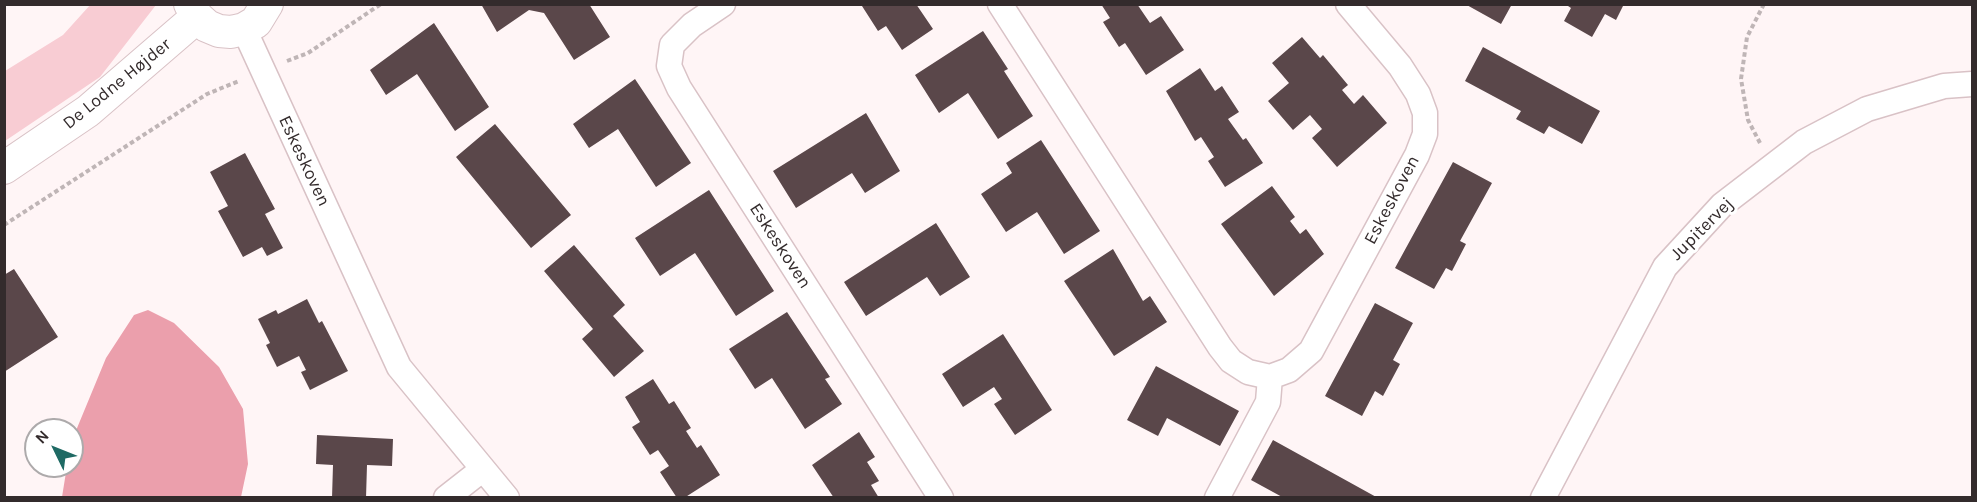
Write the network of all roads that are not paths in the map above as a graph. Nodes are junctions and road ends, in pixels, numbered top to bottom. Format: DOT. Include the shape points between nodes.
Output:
graph roads {
  1 [pos="267,4"];
  2 [pos="723,4"];
  3 [pos="1000,4"];
  4 [pos="1354,7"];
  5 [pos="193,11"];
  6 [pos="244,29"];
  7 [pos="1972,84"];
  8 [pos="4,168"];
  9 [pos="1270,377"];
  10 [pos="483,469"];
  11 [pos="446,498"];
  12 [pos="507,498"];
  13 [pos="941,498"];
  14 [pos="1217,498"];
  15 [pos="1544,498"];
  1 -- 6 [label="street" via="256,22"];
  2 -- 13 [label="street, Eskeskoven" via="692,25 672,45 669,66"];
  3 -- 9 [label="street" via="1220,347 1231,361 1248,372"];
  4 -- 9 [label="street, Eskeskoven" via="1418,94 1425,113 1425,134 1311,351 1289,370"];
  5 -- 6 [label="street" via="219,31"];
  5 -- 8 [label="street, De Lodne Højder" via="88,111"];
  6 -- 10 [label="street, Eskeskoven" via="399,367"];
  7 -- 15 [label="street, Jupitervej" via="1944,86 1867,109 1804,142 1722,205 1665,267"];
  9 -- 14 [label="street" via="1268,402"];
  10 -- 11 [label="street"];
  10 -- 12 [label="street, Eskeskoven"];
}
